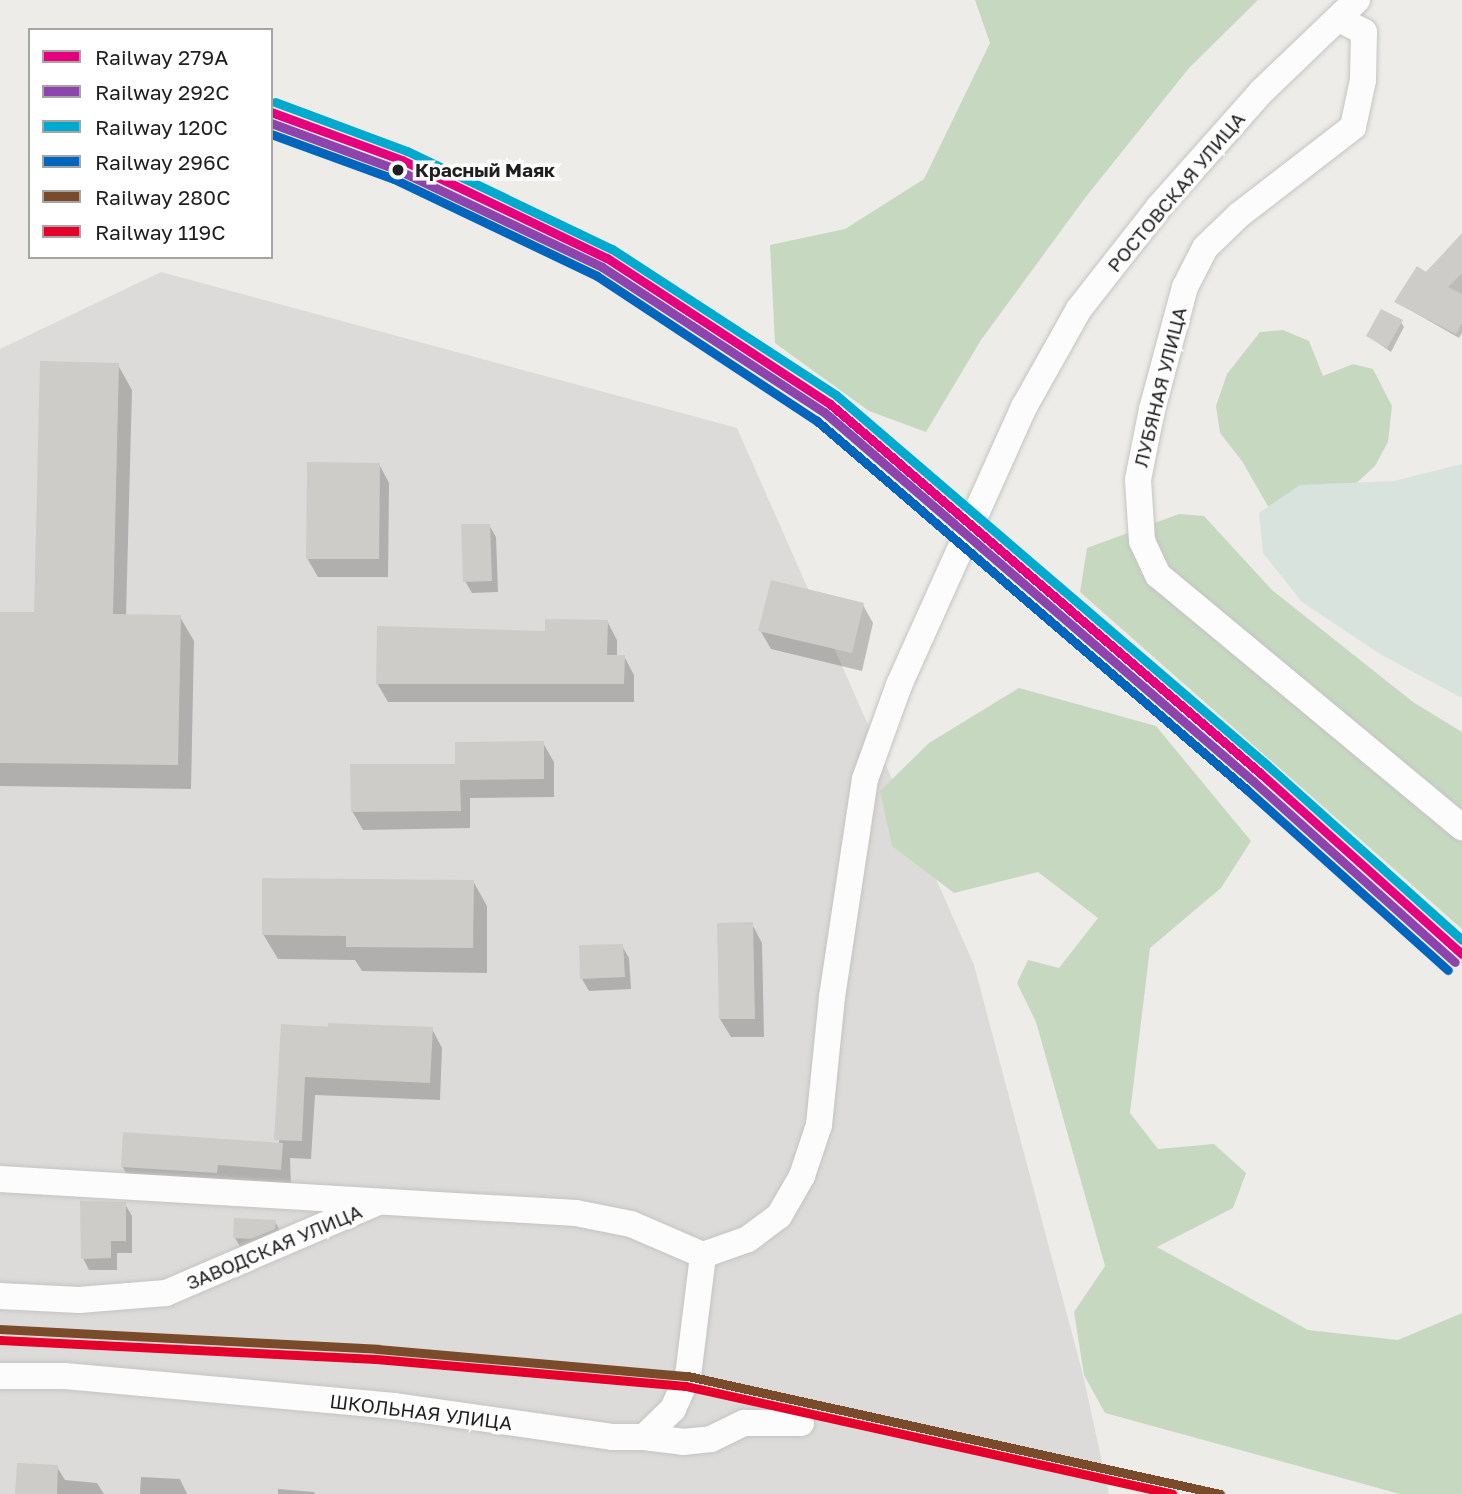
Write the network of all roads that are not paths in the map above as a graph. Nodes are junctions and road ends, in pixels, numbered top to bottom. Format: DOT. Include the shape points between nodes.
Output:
graph roads {
  1 [pos="1357,0"];
  2 [pos="1339,19"];
  3 [pos="1462,827"];
  4 [pos="0,1179"];
  5 [pos="381,1200"];
  6 [pos="703,1255"];
  7 [pos="0,1296"];
  8 [pos="0,1376"];
  9 [pos="801,1423"];
  10 [pos="643,1437"];
  1 -- 2 [label="street, РОСТОВСКАЯ УЛИЦА"];
  2 -- 3 [label="street, ЛУБЯНАЯ УЛИЦА" via="1364,32 1363,80 1353,127 1239,215 1205,248 1190,278 1152,409 1138,480 1142,541 1158,575"];
  2 -- 6 [label="street, РОСТОВСКАЯ УЛИЦА" via="1261,92 1159,207 1079,309 1024,407 899,685 864,779 832,997 819,1125 802,1177 779,1216 748,1239"];
  4 -- 5 [label="street, ЗАВОДСКАЯ УЛИЦА"];
  5 -- 6 [label="street, ЗАВОДСКАЯ УЛИЦА" via="576,1213 631,1224"];
  5 -- 7 [label="street, ЗАВОДСКАЯ УЛИЦА" via="166,1293 79,1300"];
  6 -- 10 [label="street" via="688,1376 673,1409"];
  8 -- 10 [label="street, ШКОЛЬНАЯ УЛИЦА" via="65,1376 396,1406 612,1437"];
  9 -- 10 [label="street, ШКОЛЬНАЯ УЛИЦА" via="744,1423 711,1439 683,1442"];
}
